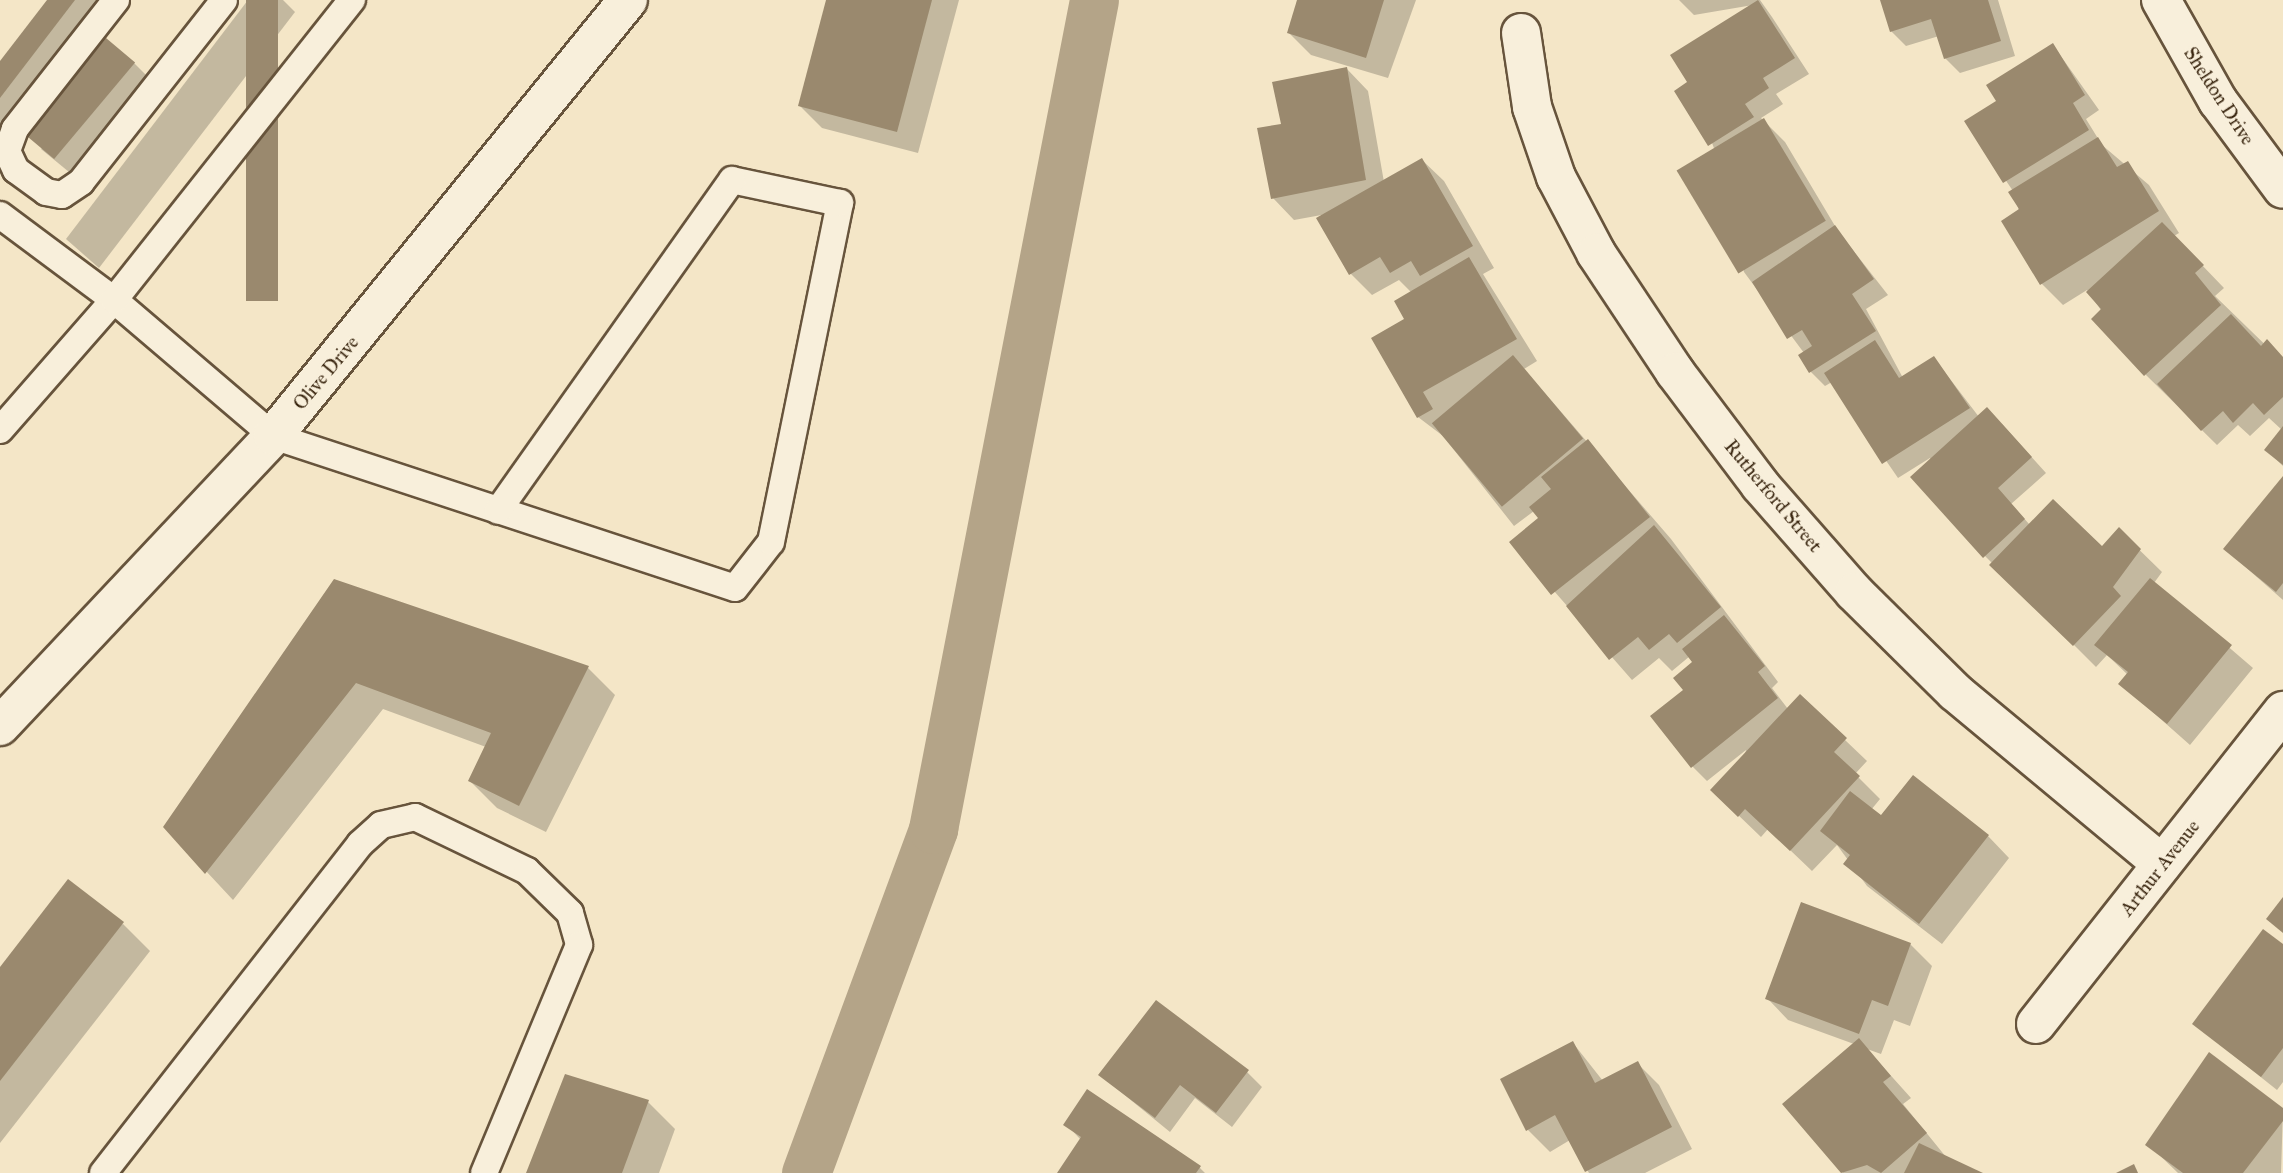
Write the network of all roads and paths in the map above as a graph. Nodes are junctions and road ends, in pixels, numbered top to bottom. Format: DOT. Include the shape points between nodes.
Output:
graph roads {
  1 [pos="116,0"];
  2 [pos="224,0"];
  3 [pos="352,0"];
  4 [pos="628,0"];
  5 [pos="2161,0"];
  6 [pos="1521,33"];
  7 [pos="2283,189"];
  8 [pos="0,215"];
  9 [pos="114,300"];
  10 [pos="0,430"];
  11 [pos="273,436"];
  12 [pos="498,510"];
  13 [pos="2283,711"];
  14 [pos="0,726"];
  15 [pos="2162,864"];
  16 [pos="2036,1024"];
  17 [pos="103,1173"];
  18 [pos="484,1173"];
  1 -- 2 [label="lane" via="15,129 7,151 16,170 46,192 61,195 81,182"];
  3 -- 9 [label="lane"];
  4 -- 11 [label="street, Olive Drive"];
  5 -- 7 [label="street, Sheldon Drive" via="2218,101"];
  6 -- 15 [label="street, Rutherford Street" via="1532,107 1567,199 1675,372 1760,485 1854,592 1955,692"];
  8 -- 9 [label="lane"];
  9 -- 10 [label="lane"];
  9 -- 11 [label="lane"];
  11 -- 12 [label="lane"];
  11 -- 14 [label="street, Olive Drive"];
  12 -- 12 [label="lane" via="735,588 771,542 839,203 732,180"];
  13 -- 15 [label="street, Arthur Avenue"];
  15 -- 16 [label="street, Arthur Avenue"];
  17 -- 18 [label="lane" via="360,844 381,825 415,817 527,871 570,913 579,945"];
}
